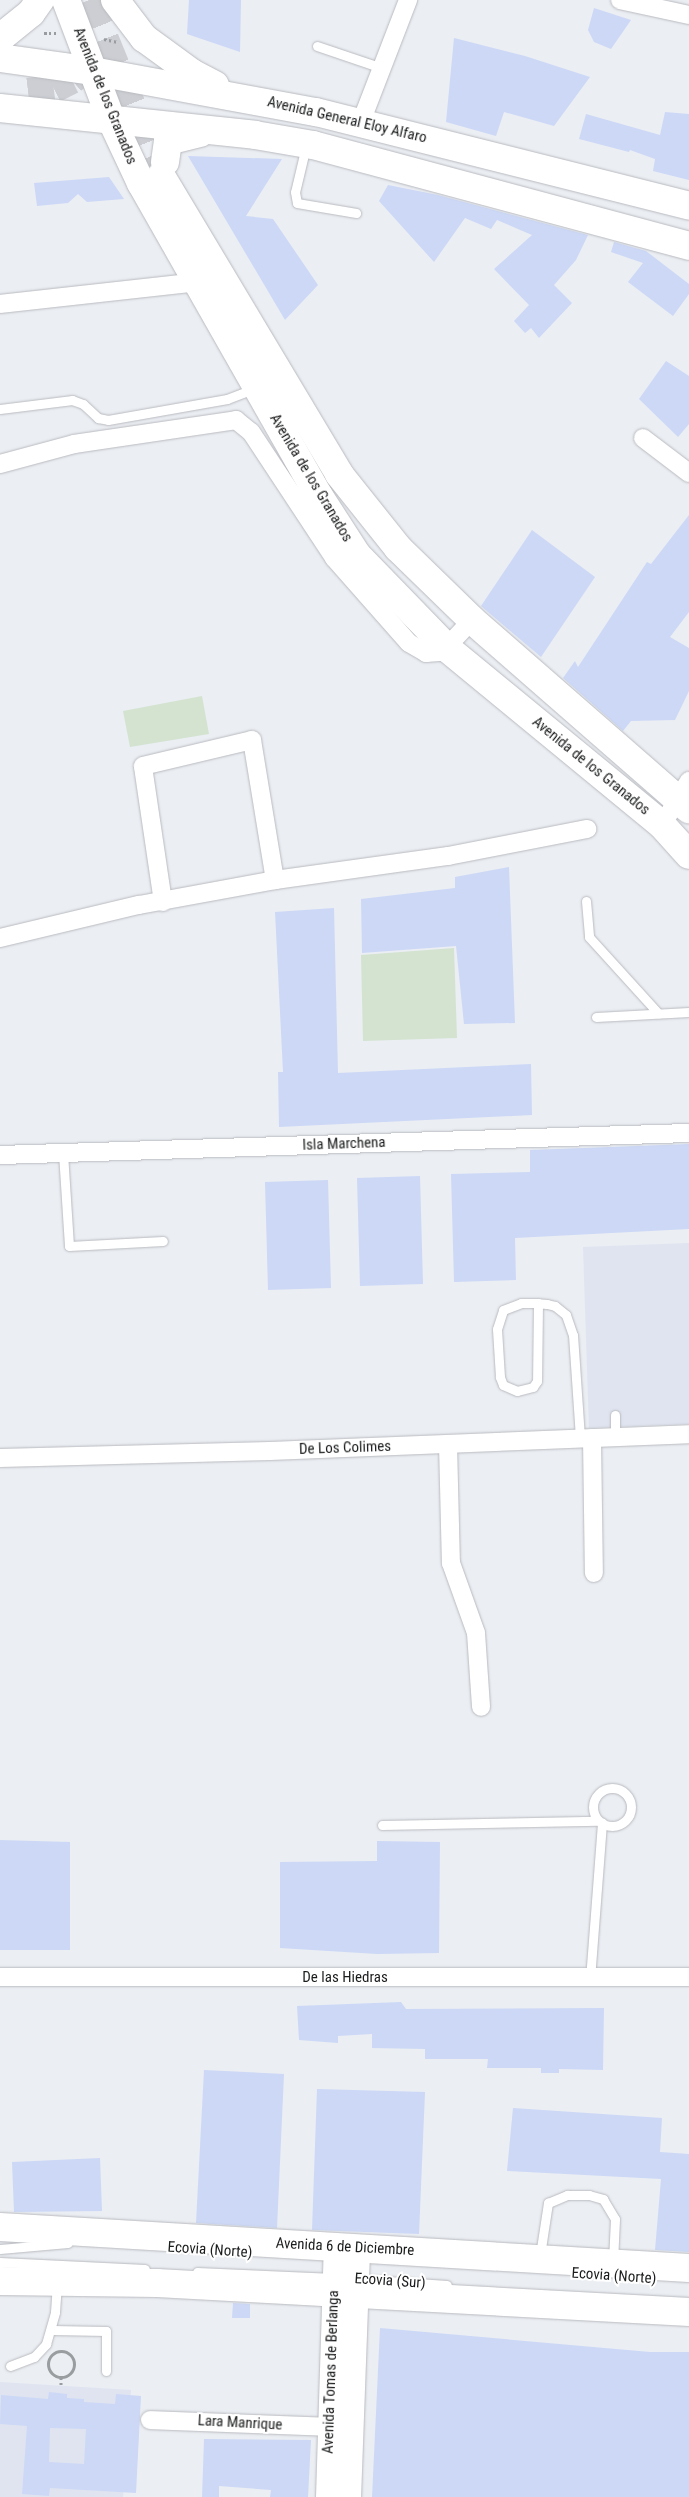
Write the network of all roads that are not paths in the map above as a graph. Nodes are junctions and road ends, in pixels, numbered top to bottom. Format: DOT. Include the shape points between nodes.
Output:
graph roads {
  1 [pos="40,0"];
  2 [pos="66,0"];
  3 [pos="114,0"];
  4 [pos="408,0"];
  5 [pos="620,0"];
  6 [pos="689,15"];
  7 [pos="0,38"];
  8 [pos="317,46"];
  9 [pos="0,58"];
  10 [pos="58,66"];
  11 [pos="382,68"];
  12 [pos="0,70"];
  13 [pos="92,70"];
  14 [pos="0,88"];
  15 [pos="28,92"];
  16 [pos="254,99"];
  17 [pos="0,108"];
  18 [pos="111,119"];
  19 [pos="361,122"];
  20 [pos="216,131"];
  21 [pos="307,144"];
  22 [pos="156,174"];
  23 [pos="687,207"];
  24 [pos="356,213"];
  25 [pos="684,242"];
  26 [pos="199,282"];
  27 [pos="0,304"];
  28 [pos="258,387"];
  29 [pos="0,409"];
  30 [pos="643,438"];
  31 [pos="0,464"];
  32 [pos="689,473"];
  33 [pos="472,620"];
  34 [pos="448,649"];
  35 [pos="686,796"];
  36 [pos="662,825"];
  37 [pos="587,829"];
  38 [pos="689,855"];
  39 [pos="275,880"];
  40 [pos="586,901"];
  41 [pos="163,902"];
  42 [pos="0,938"];
  43 [pos="689,1012"];
  44 [pos="658,1013"];
  45 [pos="596,1017"];
  46 [pos="689,1133"];
  47 [pos="63,1153"];
  48 [pos="0,1155"];
  49 [pos="163,1241"];
  50 [pos="538,1303"];
  51 [pos="615,1415"];
  52 [pos="689,1434"];
  53 [pos="616,1437"];
  54 [pos="586,1438"];
  55 [pos="448,1444"];
  56 [pos="0,1458"];
  57 [pos="594,1573"];
  58 [pos="480,1707"];
  59 [pos="600,1821"];
  60 [pos="382,1825"];
  61 [pos="0,1977"];
  62 [pos="689,1977"];
  63 [pos="590,1979"];
  64 [pos="0,2227"];
  65 [pos="0,2249"];
  66 [pos="278,2254"];
  67 [pos="540,2257"];
  68 [pos="0,2262"];
  69 [pos="613,2262"];
  70 [pos="346,2267"];
  71 [pos="689,2268"];
  72 [pos="158,2270"];
  73 [pos="188,2271"];
  74 [pos="0,2281"];
  75 [pos="57,2281"];
  76 [pos="454,2286"];
  77 [pos="689,2302"];
  78 [pos="679,2306"];
  79 [pos="52,2330"];
  80 [pos="10,2366"];
  81 [pos="106,2371"];
  82 [pos="150,2420"];
  83 [pos="330,2427"];
  84 [pos="328,2497"];
  85 [pos="348,2497"];
  1 -- 7 [label="main road" via="31,14"];
  2 -- 13 [label="main road, Avenida de los Granados"];
  3 -- 16 [label="main road" via="130,24 176,63 210,84"];
  4 -- 11 [label="street"];
  5 -- 6 [label="street"];
  8 -- 11 [label="lane"];
  9 -- 10 [label="main road, Avenida General Eloy Alfaro"];
  10 -- 12 [label="main road" via="33,72"];
  10 -- 13 [label="main road, Avenida General Eloy Alfaro"];
  11 -- 19 [label="street"];
  13 -- 16 [label="main road, Avenida General Eloy Alfaro"];
  13 -- 18 [label="main road, Avenida de los Granados"];
  14 -- 15 [label="main road"];
  16 -- 19 [label="main road, Avenida General Eloy Alfaro"];
  17 -- 18 [label="main road"];
  18 -- 20 [label="main road"];
  18 -- 22 [label="main road, Avenida de los Granados"];
  19 -- 23 [label="main road, Avenida General Eloy Alfaro"];
  20 -- 21 [label="main road"];
  20 -- 22 [label="main road" via="172,138"];
  21 -- 24 [label="lane" via="295,192 297,203"];
  21 -- 25 [label="main road"];
  22 -- 26 [label="main road, Avenida de los Granados"];
  22 -- 33 [label="main road, Avenida de los Granados" via="293,372 305,416 339,474 398,548"];
  26 -- 27 [label="street"];
  26 -- 28 [label="main road, Avenida de los Granados"];
  28 -- 29 [label="lane" via="227,399 108,420 98,418 84,404 72,400"];
  28 -- 34 [label="main road, Avenida de los Granados" via="357,555"];
  30 -- 32 [label="street"];
  31 -- 34 [label="street" via="74,444 236,420 251,432 263,455 334,558 368,600 415,648 426,653"];
  33 -- 34 [label="street"];
  33 -- 35 [label="main road, Avenida de los Granados"];
  34 -- 36 [label="main road, Avenida de los Granados"];
  35 -- 36 [label="street"];
  36 -- 38 [label="main road, Avenida de los Granados"];
  37 -- 39 [label="street" via="448,856"];
  39 -- 41 [label="street"];
  39 -- 41 [label="street" via="252,740 142,766"];
  40 -- 44 [label="lane" via="589,938"];
  41 -- 42 [label="street"];
  43 -- 44 [label="lane"];
  44 -- 45 [label="lane"];
  46 -- 47 [label="street, Isla Marchena"];
  47 -- 48 [label="street, Isla Marchena"];
  47 -- 49 [label="lane" via="69,1246"];
  50 -- 50 [label="lane" via="511,1306 500,1316 500,1377 509,1389 526,1390 537,1381"];
  50 -- 54 [label="lane" via="556,1306 571,1324"];
  51 -- 53 [label="lane"];
  52 -- 53 [label="street, De Los Colimes"];
  53 -- 54 [label="street, De Los Colimes"];
  54 -- 55 [label="street, De Los Colimes"];
  54 -- 57 [label="street"];
  55 -- 56 [label="street, De Los Colimes"];
  55 -- 58 [label="street" via="451,1563 476,1632"];
  59 -- 59 [label="lane" via="609,1826 621,1824 629,1815 631,1803 625,1792 614,1787 603,1789 594,1798 593,1810"];
  59 -- 60 [label="lane"];
  59 -- 63 [label="lane"];
  61 -- 63 [label="street, De las Hiedras"];
  62 -- 63 [label="street, De las Hiedras"];
  64 -- 70 [label="main road, Avenida 6 de Diciembre"];
  65 -- 66 [label="lane, Ecovia (Norte)" via="89,2241"];
  67 -- 69 [label="main road, Avenida 6 de Diciembre"];
  67 -- 69 [label="lane" via="548,2203 567,2195 589,2195 603,2199 615,2219"];
  67 -- 70 [label="main road, Avenida 6 de Diciembre"];
  68 -- 72 [label="lane"];
  69 -- 71 [label="main road, Avenida 6 de Diciembre"];
  70 -- 73 [label="lane, Ecovia (Sur)"];
  70 -- 75 [label="main road, Avenida 6 de Diciembre"];
  70 -- 76 [label="lane, Ecovia (Sur)"];
  70 -- 78 [label="main road, Avenida 6 de Diciembre"];
  70 -- 83 [label="street, Avenida Tomas de Berlanga"];
  70 -- 85 [label="street, Avenida Tomas de Berlanga"];
  74 -- 75 [label="main road, Avenida 6 de Diciembre"];
  75 -- 79 [label="lane"];
  77 -- 78 [label="lane"];
  79 -- 80 [label="lane" via="46,2344 34,2357"];
  79 -- 81 [label="lane" via="106,2331"];
  82 -- 83 [label="street, Lara Manrique"];
  83 -- 84 [label="street, Avenida Tomas de Berlanga"];
}
